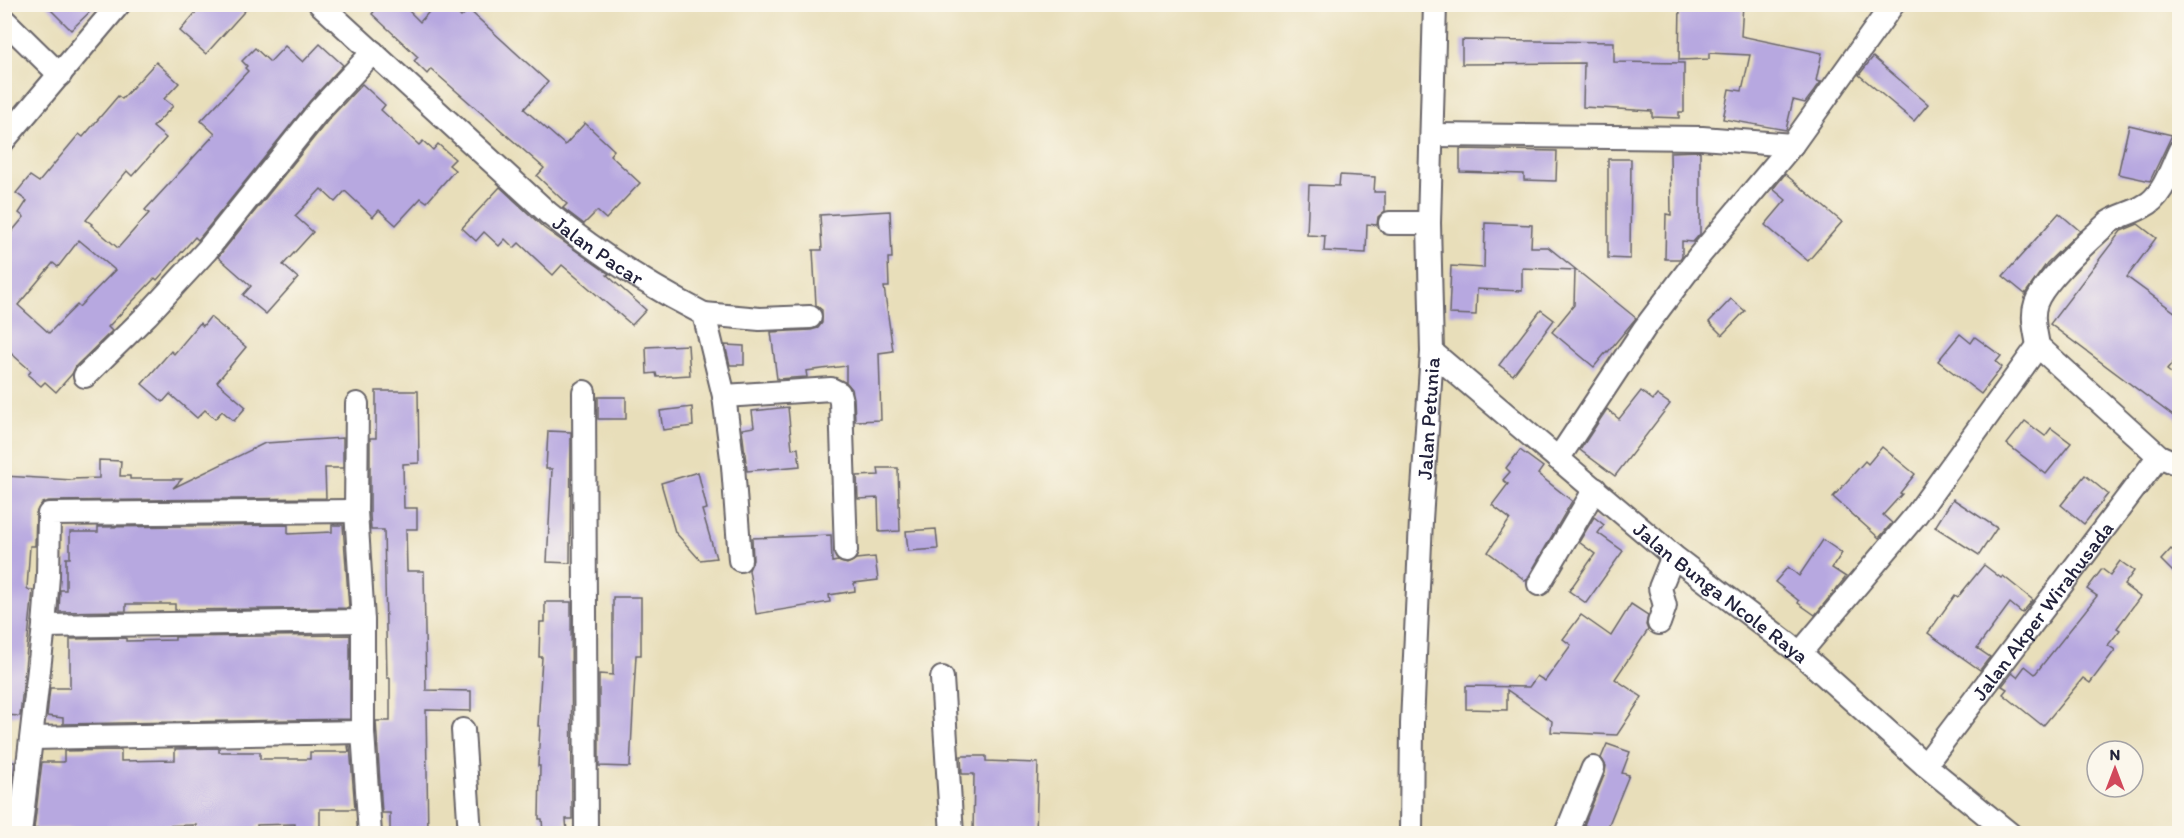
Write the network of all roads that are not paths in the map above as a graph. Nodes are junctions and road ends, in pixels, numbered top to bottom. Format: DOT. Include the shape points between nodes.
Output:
graph roads {
  1 [pos="119,4"];
  2 [pos="320,4"];
  3 [pos="1435,4"];
  4 [pos="1893,4"];
  5 [pos="4,20"];
  6 [pos="373,52"];
  7 [pos="60,75"];
  8 [pos="1432,135"];
  9 [pos="4,140"];
  10 [pos="1792,145"];
  11 [pos="2180,150"];
  12 [pos="1389,223"];
  13 [pos="1429,223"];
  14 [pos="704,314"];
  15 [pos="810,317"];
  16 [pos="2038,346"];
  17 [pos="1432,352"];
  18 [pos="85,376"];
  19 [pos="584,392"];
  20 [pos="724,396"];
  21 [pos="357,404"];
  22 [pos="2159,456"];
  23 [pos="1558,459"];
  24 [pos="2180,465"];
  25 [pos="1595,489"];
  26 [pos="356,511"];
  27 [pos="846,551"];
  28 [pos="1673,556"];
  29 [pos="740,560"];
  30 [pos="1539,584"];
  31 [pos="363,621"];
  32 [pos="1659,623"];
  33 [pos="44,626"];
  34 [pos="1800,653"];
  35 [pos="942,678"];
  36 [pos="462,730"];
  37 [pos="363,732"];
  38 [pos="32,738"];
  39 [pos="1925,765"];
  40 [pos="1593,768"];
  41 [pos="20,834"];
  42 [pos="370,834"];
  43 [pos="470,834"];
  44 [pos="586,834"];
  45 [pos="952,834"];
  46 [pos="1411,834"];
  47 [pos="1566,834"];
  48 [pos="2010,834"];
  1 -- 7 [label="street"];
  2 -- 6 [label="street, Jalan Pacar"];
  3 -- 8 [label="street, Jalan Petunia"];
  4 -- 10 [label="street"];
  5 -- 7 [label="street"];
  6 -- 14 [label="street, Jalan Pacar" via="587,244"];
  6 -- 18 [label="street" via="319,110 207,250"];
  7 -- 9 [label="street"];
  8 -- 10 [label="street" via="1702,138"];
  8 -- 13 [label="street, Jalan Petunia"];
  10 -- 23 [label="street" via="1644,329"];
  11 -- 16 [label="street" via="2154,199 2147,206 2109,222 2048,284 2036,303"];
  12 -- 13 [label="street"];
  13 -- 17 [label="street, Jalan Petunia"];
  14 -- 15 [label="street" via="760,319"];
  14 -- 20 [label="street"];
  16 -- 22 [label="street"];
  16 -- 34 [label="street" via="1916,515"];
  17 -- 23 [label="street, Jalan Bunga Ncole Raya"];
  17 -- 46 [label="street, Jalan Petunia" via="1412,724"];
  19 -- 44 [label="street"];
  20 -- 27 [label="street" via="831,389 839,393"];
  20 -- 29 [label="street"];
  21 -- 26 [label="street"];
  22 -- 24 [label="street"];
  22 -- 39 [label="street, Jalan Akper Wirahusada"];
  23 -- 25 [label="street, Jalan Bunga Ncole Raya"];
  25 -- 28 [label="street, Jalan Bunga Ncole Raya"];
  25 -- 30 [label="street"];
  26 -- 31 [label="street"];
  26 -- 33 [label="street" via="49,514"];
  28 -- 32 [label="street" via="1660,588 1665,606"];
  28 -- 34 [label="street, Jalan Bunga Ncole Raya"];
  31 -- 33 [label="street"];
  31 -- 37 [label="street"];
  33 -- 38 [label="street"];
  34 -- 39 [label="street, Jalan Bunga Ncole Raya"];
  35 -- 45 [label="street"];
  36 -- 43 [label="street"];
  37 -- 38 [label="street"];
  37 -- 42 [label="street"];
  38 -- 41 [label="street"];
  39 -- 48 [label="street, Jalan Bunga Ncole Raya"];
  40 -- 47 [label="street"];
}
